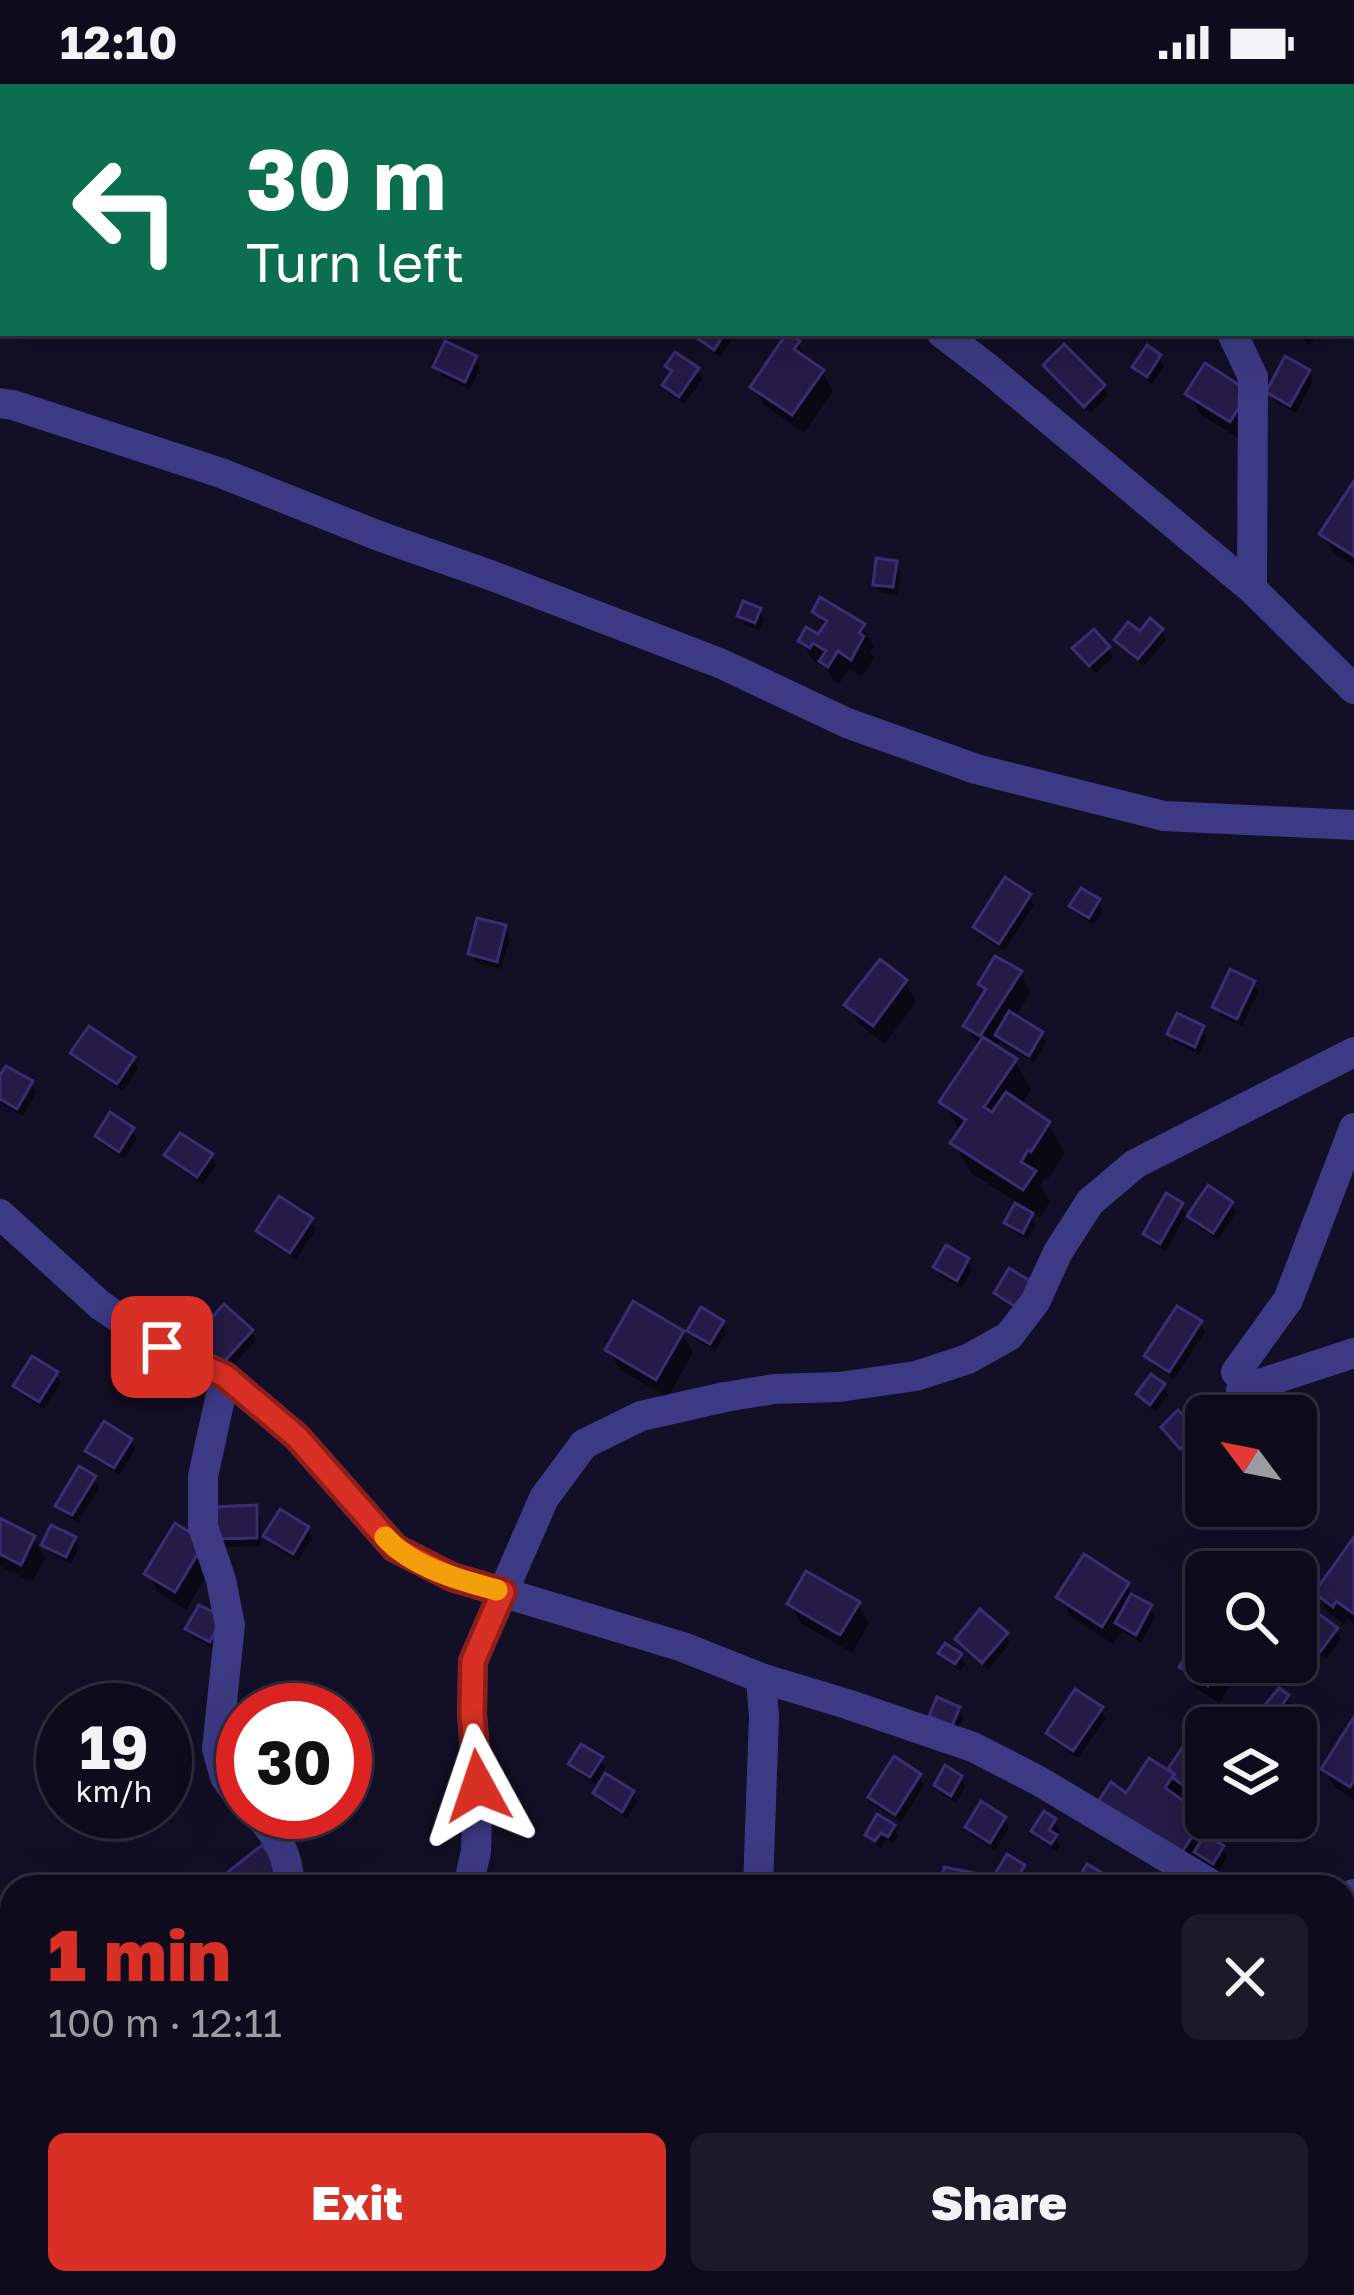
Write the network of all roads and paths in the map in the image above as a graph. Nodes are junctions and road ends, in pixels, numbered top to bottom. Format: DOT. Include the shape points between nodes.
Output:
graph roads {
  1 [pos="946,336"];
  2 [pos="1233,336"];
  3 [pos="0,403"];
  4 [pos="1252,589"];
  5 [pos="1354,689"];
  6 [pos="1354,825"];
  7 [pos="1354,1052"];
  8 [pos="1354,1128"];
  9 [pos="0,1214"];
  10 [pos="1354,1353"];
  11 [pos="225,1376"];
  12 [pos="503,1592"];
  13 [pos="761,1678"];
  14 [pos="224,1683"];
  15 [pos="276,1839"];
  16 [pos="290,1875"];
  17 [pos="471,1875"];
  18 [pos="758,1875"];
  19 [pos="1196,1875"];
  1 -- 4 [label="street"];
  2 -- 4 [label="street" via="1253,377"];
  3 -- 6 [label="street" via="221,473 976,769 1164,816"];
  4 -- 5 [label="street"];
  7 -- 12 [label="street" via="1135,1164 1090,1202 1009,1336 968,1359 916,1376 725,1397 641,1416 584,1444 544,1498"];
  8 -- 10 [label="street" via="1288,1300 1239,1381"];
  9 -- 11 [label="street" via="100,1305"];
  11 -- 12 [label="street" via="297,1437 395,1548"];
  11 -- 14 [label="street" via="203,1476 203,1527 230,1625"];
  12 -- 13 [label="street"];
  12 -- 17 [label="street" via="473,1661 478,1786"];
  13 -- 18 [label="street"];
  13 -- 19 [label="street" via="973,1747"];
  15 -- 16 [label="street"];
}
